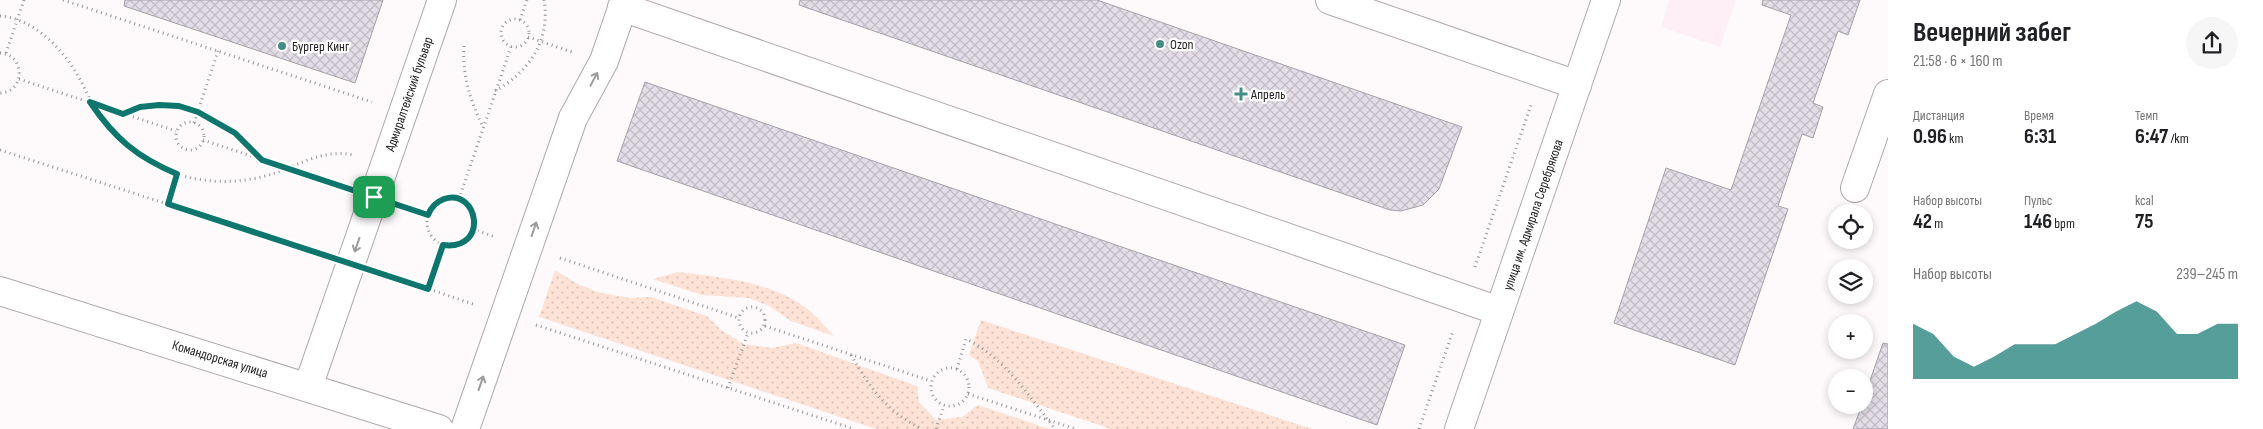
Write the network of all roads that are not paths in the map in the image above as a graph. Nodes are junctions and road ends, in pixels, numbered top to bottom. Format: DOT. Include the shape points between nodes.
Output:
graph roads {
  1 [pos="442,0"];
  2 [pos="1330,0"];
  3 [pos="1606,0"];
  4 [pos="623,4"];
  5 [pos="1577,85"];
  6 [pos="1888,94"];
  7 [pos="1855,188"];
  8 [pos="0,291"];
  9 [pos="1499,311"];
  10 [pos="308,387"];
  11 [pos="439,429"];
  12 [pos="465,429"];
  13 [pos="1459,429"];
  1 -- 10 [label="street, Адмиралтейский бульвар, one-way"];
  2 -- 5 [label="street"];
  3 -- 5 [label="street, улица им. Адмирала Серебрякова"];
  4 -- 9 [label="street"];
  12 -- 4 [label="street, one-way" via="573,118 604,61"];
  5 -- 9 [label="street, улица им. Адмирала Серебрякова"];
  6 -- 7 [label="street"];
  8 -- 10 [label="street, Командорская улица"];
  9 -- 13 [label="street, улица им. Адмирала Серебрякова"];
  10 -- 11 [label="street, Командорская улица"];
}
